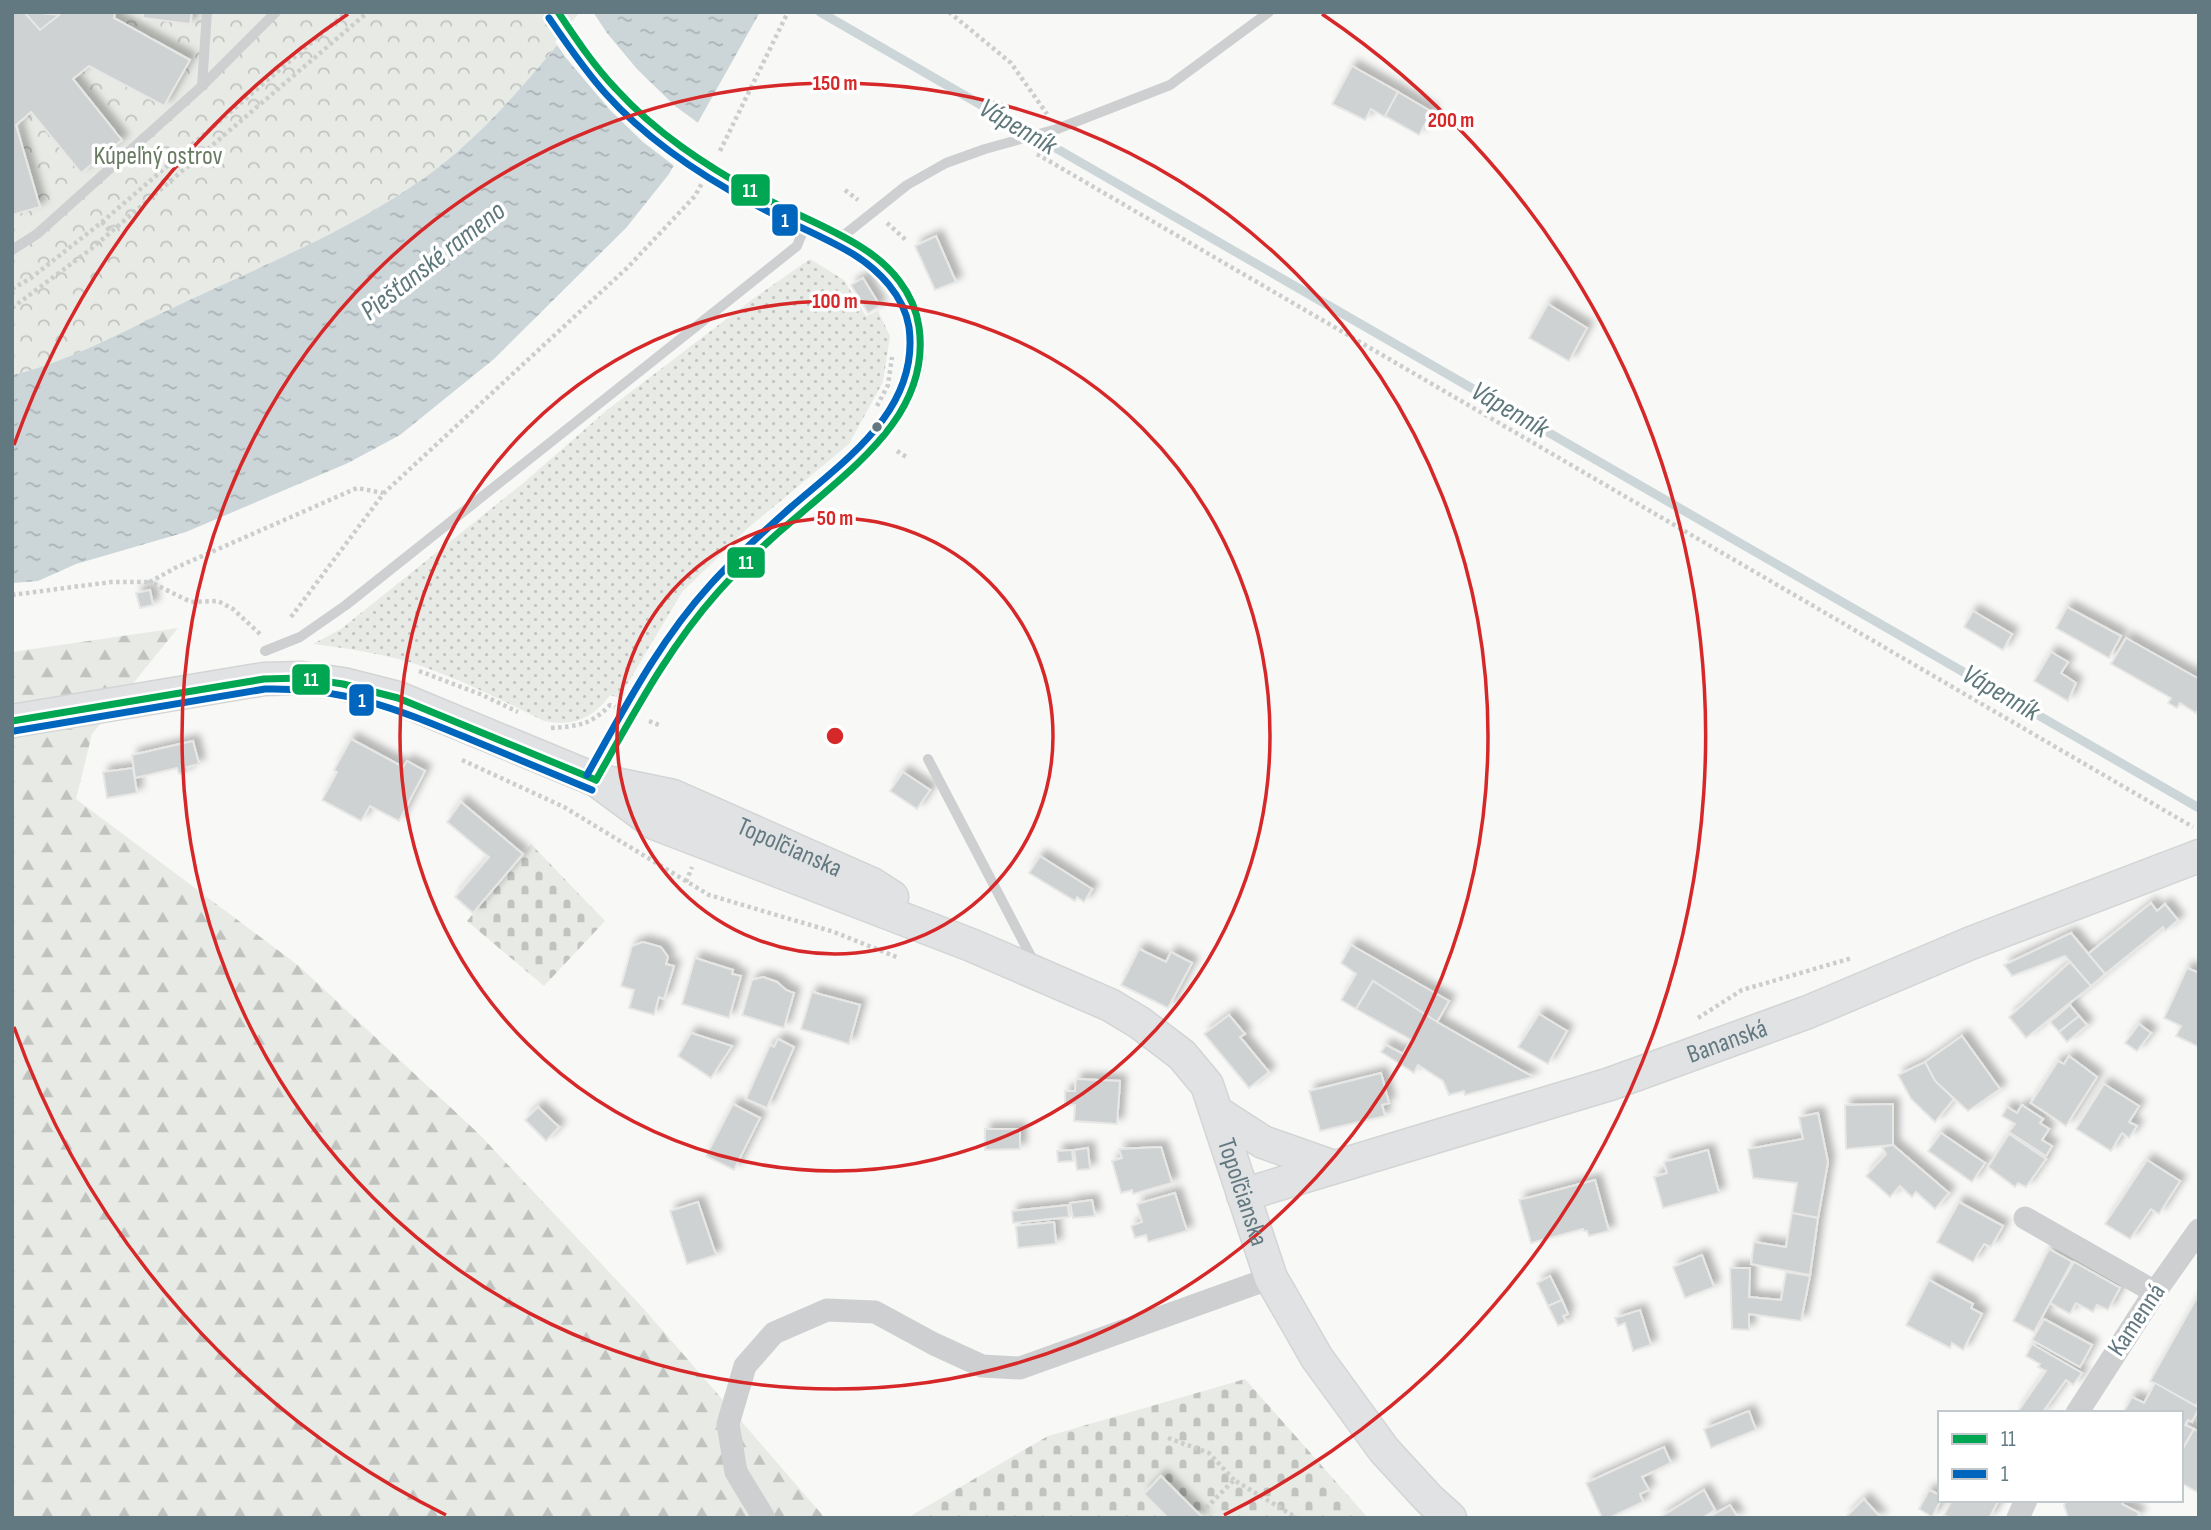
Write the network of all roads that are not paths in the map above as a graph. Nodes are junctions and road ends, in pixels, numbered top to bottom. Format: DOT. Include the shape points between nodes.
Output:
graph roads {
  1 [pos="207,12"];
  2 [pos="276,12"];
  3 [pos="558,12"];
  4 [pos="1269,12"];
  5 [pos="202,86"];
  6 [pos="807,221"];
  7 [pos="843,236"];
  8 [pos="12,250"];
  9 [pos="265,651"];
  10 [pos="12,722"];
  11 [pos="928,759"];
  12 [pos="596,780"];
  13 [pos="2196,842"];
  14 [pos="1040,974"];
  15 [pos="1218,1113"];
  16 [pos="1334,1167"];
  17 [pos="1243,1195"];
  18 [pos="2025,1218"];
  19 [pos="2199,1230"];
  20 [pos="1271,1278"];
  21 [pos="2155,1292"];
  22 [pos="2078,1411"];
  23 [pos="2025,1502"];
  24 [pos="764,1518"];
  25 [pos="1450,1518"];
  26 [pos="2018,1518"];
  1 -- 5 [label="lane"];
  2 -- 5 [label="lane"];
  3 -- 6 [label="lane, bridge" via="598,70 644,119 690,154"];
  4 -- 7 [label="lane" via="1170,85 1057,129 946,163 907,185"];
  5 -- 8 [label="lane" via="37,234"];
  6 -- 7 [label="lane"];
  6 -- 9 [label="lane" via="797,246 346,605 300,637"];
  7 -- 12 [label="lane" via="876,257 916,308 920,366 909,400 880,441 716,593 674,647"];
  10 -- 12 [label="main road, Topoľčianska" via="264,679 302,678 398,698"];
  11 -- 14 [label="lane"];
  12 -- 14 [label="main road, Topoľčianska" via="673,796 872,884 971,945"];
  13 -- 16 [label="main road, Bananská" via="1808,1012 1610,1084"];
  14 -- 15 [label="main road, Topoľčianska" via="1110,1005 1182,1055 1207,1085"];
  15 -- 16 [label="main road" via="1263,1142"];
  15 -- 17 [label="main road, Topoľčianska"];
  16 -- 17 [label="main road, Bananská"];
  17 -- 20 [label="main road, Topoľčianska"];
  18 -- 21 [label="street"];
  19 -- 21 [label="street, Kamenná"];
  20 -- 24 [label="street" via="1020,1367 982,1366 875,1312 827,1310 775,1333 745,1366 728,1424 736,1472"];
  20 -- 25 [label="main road, Topoľčianska" via="1317,1358 1384,1450"];
  21 -- 22 [label="street, Kamenná"];
  23 -- 26 [label="street"];
}
